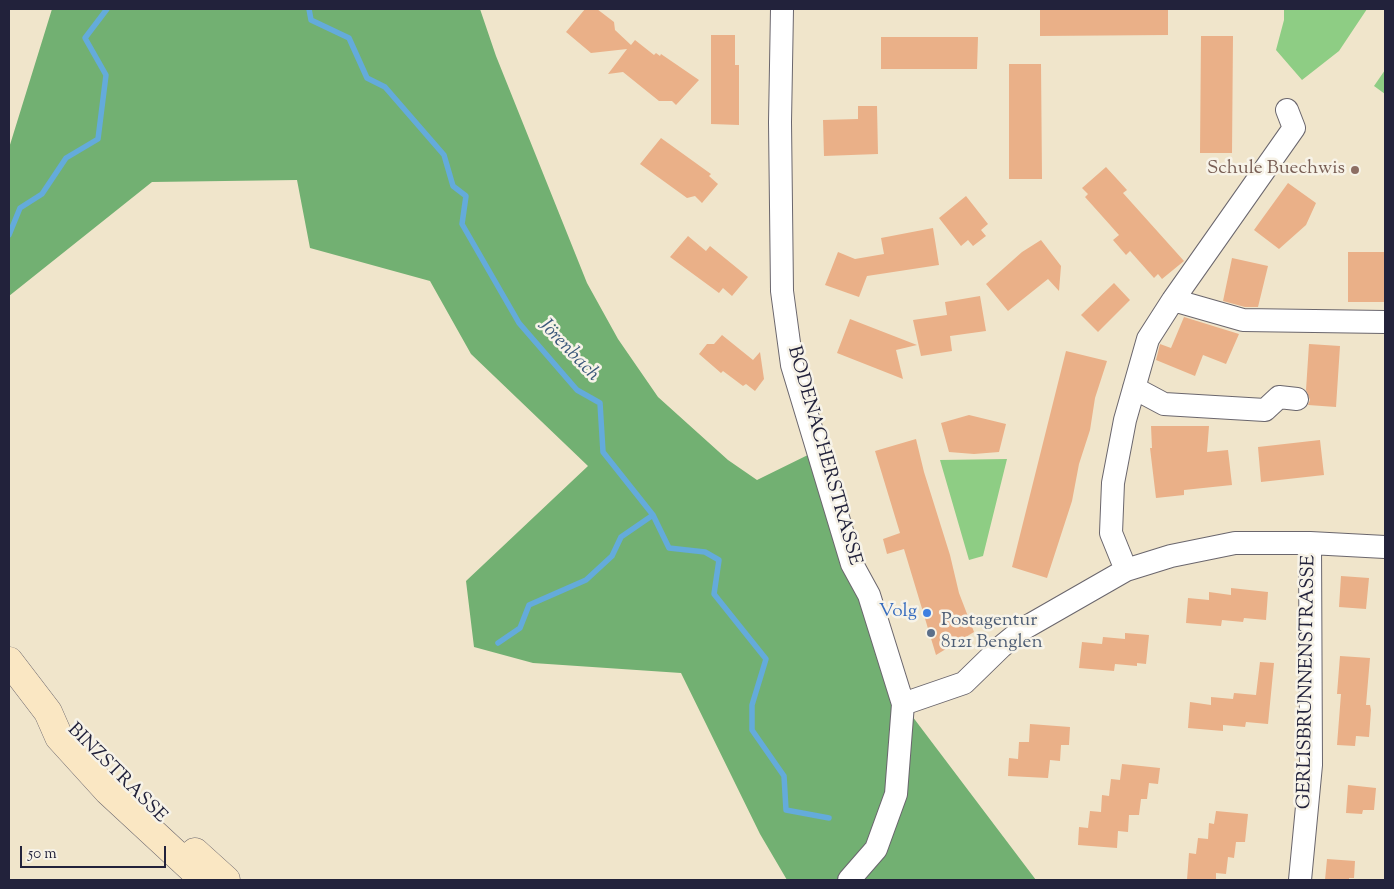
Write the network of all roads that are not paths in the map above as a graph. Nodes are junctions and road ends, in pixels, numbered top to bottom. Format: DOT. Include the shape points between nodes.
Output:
graph roads {
  1 [pos="782,9"];
  2 [pos="1287,110"];
  3 [pos="1173,300"];
  4 [pos="1385,322"];
  5 [pos="1134,388"];
  6 [pos="1297,399"];
  7 [pos="1310,543"];
  8 [pos="1385,547"];
  9 [pos="1126,570"];
  10 [pos="9,661"];
  11 [pos="904,704"];
  12 [pos="48,712"];
  13 [pos="204,880"];
  14 [pos="226,880"];
  15 [pos="849,880"];
  16 [pos="1300,880"];
  1 -- 11 [label="street, BODENACHERSTRASSE" via="782,290 792,365 852,564 869,595"];
  2 -- 3 [label="street" via="1294,128"];
  3 -- 4 [label="street" via="1243,320"];
  3 -- 5 [label="street" via="1148,339"];
  5 -- 6 [label="street" via="1164,404 1265,410 1279,397"];
  5 -- 9 [label="street" via="1114,483 1111,533"];
  7 -- 8 [label="street, GERLISBRUNNENSTRASSE"];
  7 -- 9 [label="street, GERLISBRUNNENSTRASSE" via="1235,543 1171,556"];
  7 -- 16 [label="street, GERLISBRUNNENSTRASSE" via="1311,765"];
  9 -- 11 [label="street, GERLISBRUNNENSTRASSE" via="1023,629 964,683"];
  10 -- 12 [label="main road, BINZSTRASSE"];
  11 -- 15 [label="street, BODENACHERSTRASSE" via="896,794 876,849"];
  12 -- 13 [label="main road, BINZSTRASSE" via="59,737 102,784"];
  12 -- 14 [label="main road, BINZSTRASSE" via="69,725 122,781"];
}
